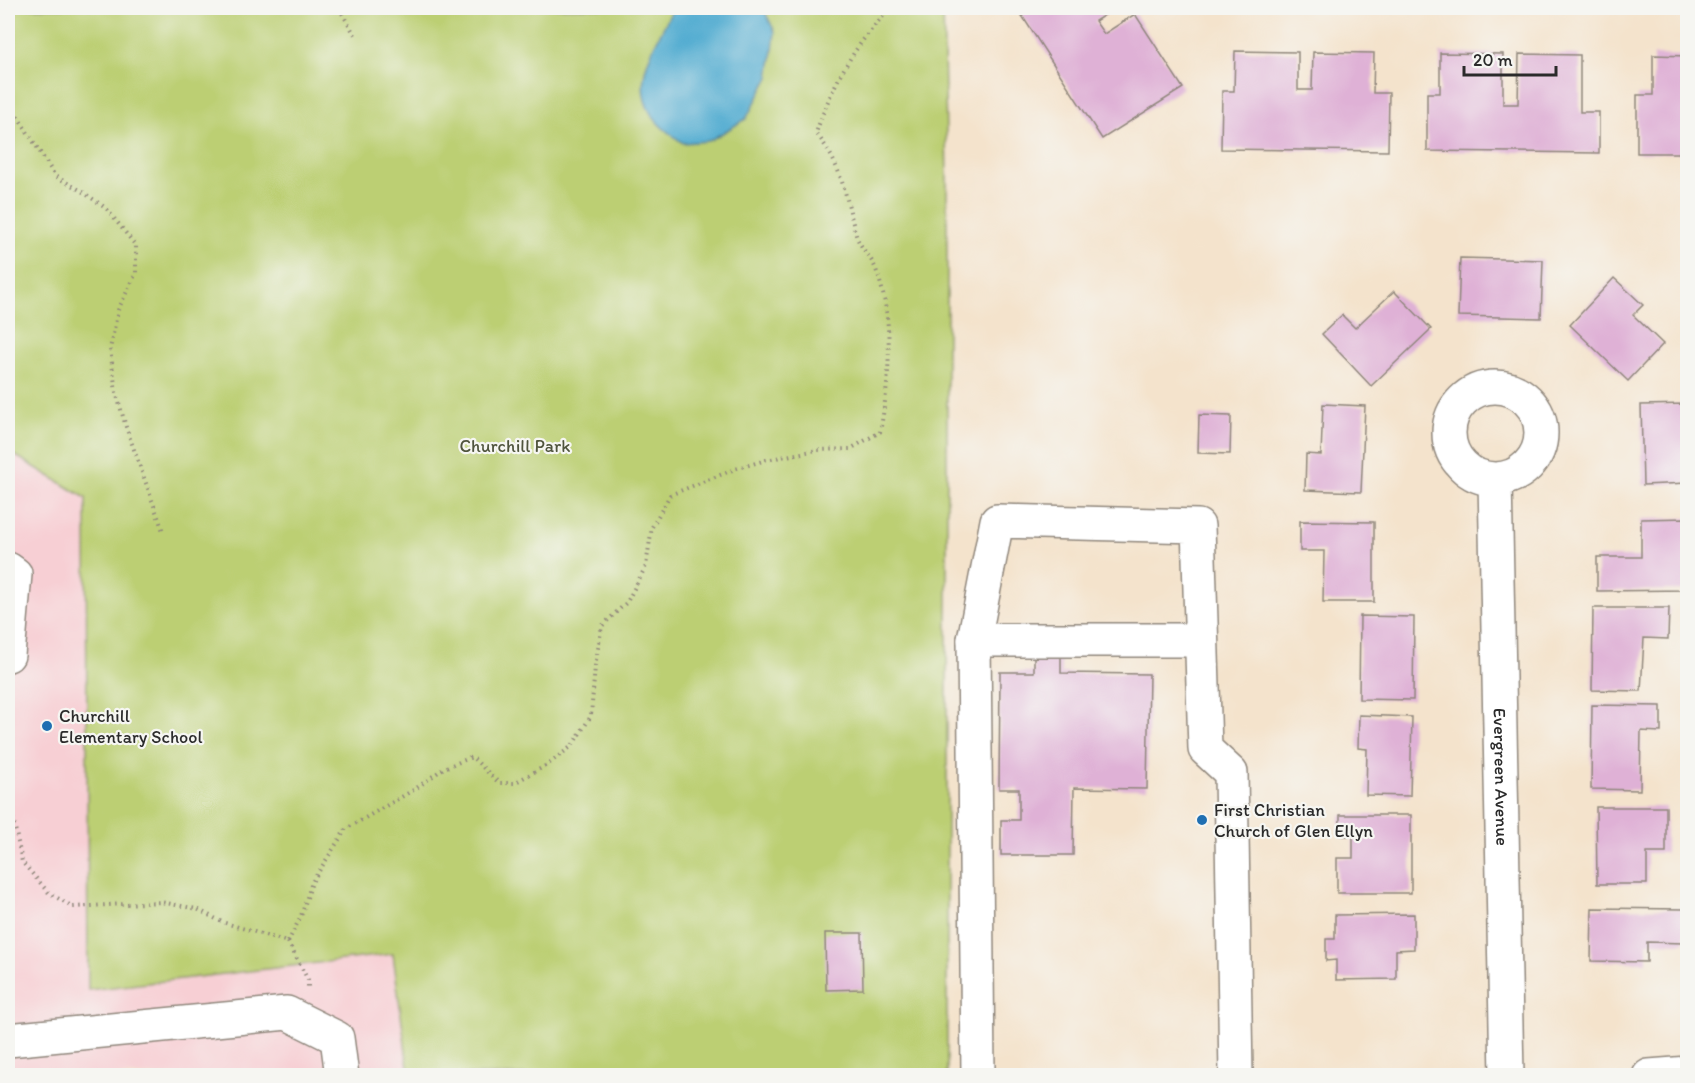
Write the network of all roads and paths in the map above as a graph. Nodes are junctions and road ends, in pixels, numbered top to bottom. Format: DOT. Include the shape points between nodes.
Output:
graph roads {
  1 [pos="339,8"];
  2 [pos="887,8"];
  3 [pos="355,35"];
  4 [pos="8,101"];
  5 [pos="1495,480"];
  6 [pos="163,531"];
  7 [pos="8,569"];
  8 [pos="974,640"];
  9 [pos="1201,640"];
  10 [pos="8,655"];
  11 [pos="13,818"];
  12 [pos="288,942"];
  13 [pos="308,1023"];
  14 [pos="8,1040"];
  15 [pos="1688,1073"];
  16 [pos="342,1076"];
  17 [pos="978,1076"];
  18 [pos="1236,1076"];
  19 [pos="1507,1076"];
  20 [pos="1649,1076"];
  1 -- 3 [label="path"];
  2 -- 12 [label="path" via="862,38 828,97 816,133 832,154 849,200 857,238 874,266 886,313 886,399 880,432 850,449 817,450 766,460 670,495 652,527 646,566 627,602 602,626 591,716 572,746 514,783 499,783 472,757 444,768 346,829 312,882"];
  4 -- 6 [label="path" via="55,176 106,208 136,246 136,273 118,310 110,349 126,428"];
  5 -- 19 [label="street, Evergreen Avenue"];
  7 -- 10 [label="street" via="15,574"];
  8 -- 9 [label="street"];
  8 -- 9 [label="street" via="998,521 1198,526"];
  8 -- 17 [label="street"];
  9 -- 18 [label="street" via="1206,749 1231,773"];
  11 -- 12 [label="path" via="22,862 50,893 73,907 162,902 197,909 222,922"];
  12 -- 13 [label="path" via="308,980"];
  13 -- 14 [label="street" via="286,1013"];
  13 -- 16 [label="street" via="337,1038"];
  15 -- 20 [label="street"];
}
